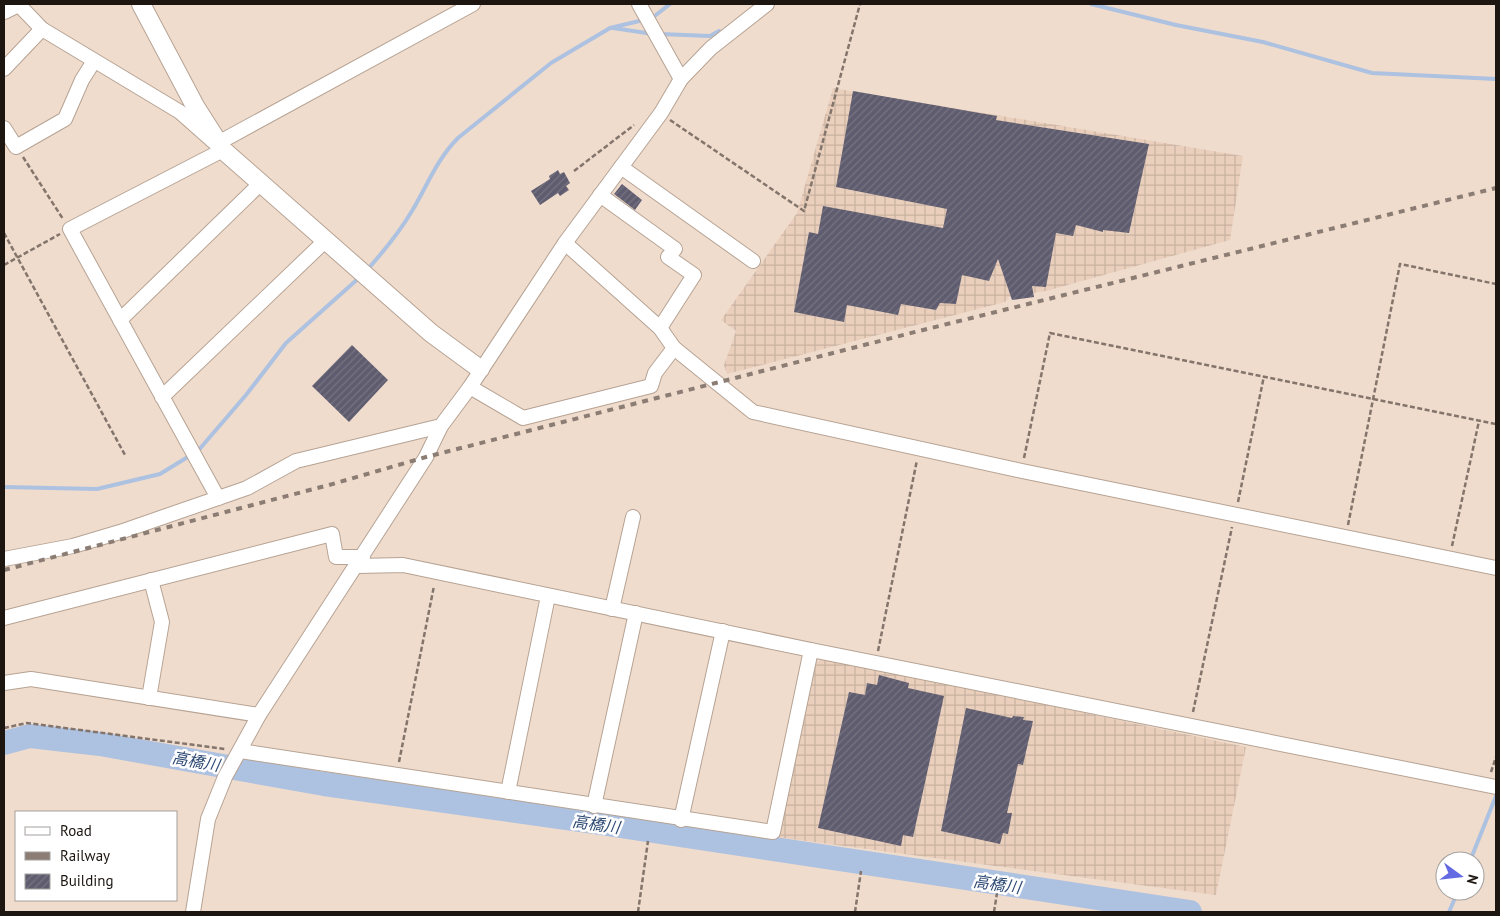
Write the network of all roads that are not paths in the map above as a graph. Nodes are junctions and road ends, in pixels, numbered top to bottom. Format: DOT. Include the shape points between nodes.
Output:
graph roads {
  1 [pos="17,4"];
  2 [pos="141,4"];
  3 [pos="473,4"];
  4 [pos="767,4"];
  5 [pos="642,8"];
  6 [pos="4,10"];
  7 [pos="42,30"];
  8 [pos="94,61"];
  9 [pos="4,69"];
  10 [pos="681,79"];
  11 [pos="4,128"];
  12 [pos="220,147"];
  13 [pos="621,167"];
  14 [pos="260,184"];
  15 [pos="600,195"];
  16 [pos="325,241"];
  17 [pos="565,243"];
  18 [pos="753,261"];
  19 [pos="120,320"];
  20 [pos="660,328"];
  21 [pos="674,348"];
  22 [pos="480,370"];
  23 [pos="470,387"];
  24 [pos="162,397"];
  25 [pos="441,426"];
  26 [pos="218,498"];
  27 [pos="633,517"];
  28 [pos="4,559"];
  29 [pos="360,562"];
  30 [pos="1496,568"];
  31 [pos="151,580"];
  32 [pos="548,596"];
  33 [pos="612,609"];
  34 [pos="636,613"];
  35 [pos="4,618"];
  36 [pos="723,631"];
  37 [pos="811,650"];
  38 [pos="4,683"];
  39 [pos="149,698"];
  40 [pos="259,715"];
  41 [pos="238,754"];
  42 [pos="1495,787"];
  43 [pos="508,792"];
  44 [pos="594,806"];
  45 [pos="682,820"];
  46 [pos="194,912"];
  1 -- 6 [label="street"];
  1 -- 7 [label="street"];
  2 -- 12 [label="street"];
  3 -- 12 [label="street"];
  4 -- 10 [label="street" via="712,48"];
  5 -- 10 [label="street"];
  7 -- 8 [label="street"];
  7 -- 9 [label="street"];
  8 -- 11 [label="street" via="65,119 16,147"];
  8 -- 12 [label="street" via="180,112"];
  10 -- 13 [label="street" via="661,113"];
  12 -- 14 [label="street"];
  12 -- 19 [label="street" via="70,229"];
  13 -- 15 [label="street"];
  13 -- 18 [label="street"];
  14 -- 16 [label="street"];
  14 -- 19 [label="street"];
  15 -- 17 [label="street"];
  15 -- 20 [label="street" via="675,250 668,257 694,275"];
  16 -- 22 [label="street" via="431,333"];
  16 -- 24 [label="street"];
  17 -- 20 [label="street"];
  17 -- 22 [label="street"];
  19 -- 24 [label="street"];
  20 -- 21 [label="street"];
  21 -- 23 [label="street" via="655,373 651,386 523,418"];
  21 -- 30 [label="street" via="753,412"];
  22 -- 23 [label="street"];
  23 -- 25 [label="street"];
  24 -- 26 [label="street"];
  25 -- 26 [label="street" via="296,461 247,488"];
  25 -- 29 [label="street" via="426,458"];
  26 -- 28 [label="street" via="74,546"];
  27 -- 33 [label="street"];
  29 -- 31 [label="street" via="336,557 332,534"];
  29 -- 32 [label="street" via="403,565"];
  29 -- 40 [label="street"];
  31 -- 35 [label="street"];
  31 -- 39 [label="street" via="162,622"];
  32 -- 33 [label="street"];
  32 -- 43 [label="street"];
  33 -- 34 [label="street"];
  34 -- 36 [label="street"];
  34 -- 44 [label="street"];
  36 -- 37 [label="street"];
  36 -- 45 [label="street"];
  37 -- 42 [label="street"];
  37 -- 45 [label="street" via="773,832"];
  38 -- 39 [label="street" via="31,679"];
  39 -- 40 [label="street"];
  40 -- 41 [label="street"];
  41 -- 43 [label="street"];
  41 -- 46 [label="street" via="224,777 208,819"];
  43 -- 44 [label="street"];
  44 -- 45 [label="street"];
}
